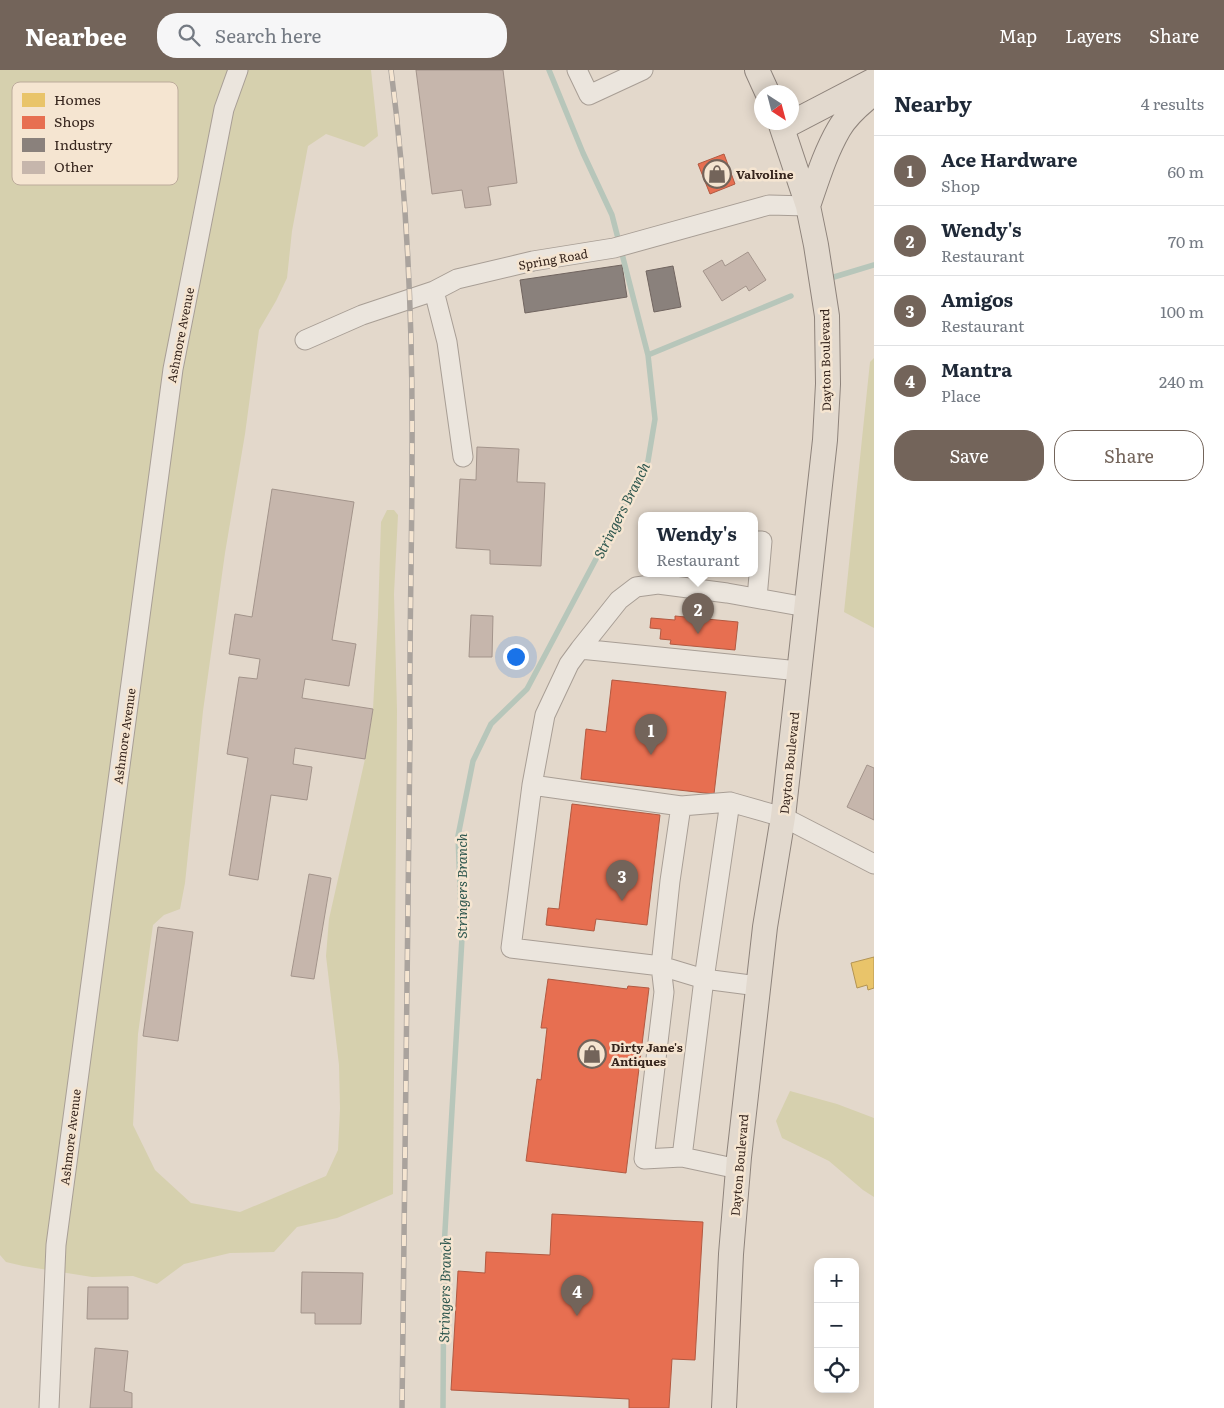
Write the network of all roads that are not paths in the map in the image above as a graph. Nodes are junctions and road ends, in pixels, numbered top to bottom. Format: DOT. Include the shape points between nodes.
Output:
graph roads {
  1 [pos="238,70"];
  2 [pos="577,70"];
  3 [pos="643,70"];
  4 [pos="758,70"];
  5 [pos="874,80"];
  6 [pos="764,85"];
  7 [pos="874,93"];
  8 [pos="799,116"];
  9 [pos="783,130"];
  10 [pos="808,206"];
  11 [pos="434,291"];
  12 [pos="305,340"];
  13 [pos="464,457"];
  14 [pos="758,541"];
  15 [pos="644,577"];
  16 [pos="634,589"];
  17 [pos="757,598"];
  18 [pos="806,607"];
  19 [pos="580,649"];
  20 [pos="799,671"];
  21 [pos="532,785"];
  22 [pos="730,802"];
  23 [pos="681,806"];
  24 [pos="783,817"];
  25 [pos="874,864"];
  26 [pos="661,966"];
  27 [pos="704,979"];
  28 [pos="758,986"];
  29 [pos="682,1157"];
  30 [pos="738,1169"];
  31 [pos="49,1408"];
  32 [pos="724,1408"];
  1 -- 31 [label="street, Ashmore Avenue" via="224,109 173,369 56,1245"];
  2 -- 3 [label="street" via="589,95"];
  4 -- 6 [label="main road"];
  5 -- 8 [label="main road"];
  7 -- 10 [label="main road" via="839,128"];
  9 -- 10 [label="main road, Dayton Boulevard"];
  10 -- 11 [label="street, Spring Road" via="768,205 614,248 457,278"];
  10 -- 18 [label="main road, Dayton Boulevard" via="826,316 828,384 825,440"];
  11 -- 12 [label="street, Spring Road" via="362,315"];
  11 -- 13 [label="street" via="446,342"];
  14 -- 17 [label="street" via="762,541"];
  15 -- 16 [label="street"];
  16 -- 17 [label="street" via="658,584"];
  16 -- 19 [label="street" via="618,600"];
  17 -- 18 [label="street"];
  18 -- 20 [label="main road, Dayton Boulevard"];
  19 -- 20 [label="street"];
  19 -- 21 [label="street" via="568,664 545,715"];
  20 -- 24 [label="main road, Dayton Boulevard"];
  21 -- 23 [label="street"];
  21 -- 26 [label="street" via="511,948"];
  22 -- 23 [label="street"];
  22 -- 24 [label="street"];
  22 -- 27 [label="street"];
  23 -- 26 [label="street"];
  24 -- 25 [label="street"];
  24 -- 28 [label="main road, Dayton Boulevard" via="764,927"];
  26 -- 27 [label="street"];
  26 -- 29 [label="street" via="664,992 644,1159"];
  27 -- 28 [label="street"];
  27 -- 29 [label="street"];
  28 -- 30 [label="main road, Dayton Boulevard"];
  29 -- 30 [label="street"];
  30 -- 32 [label="main road, Dayton Boulevard"];
}
